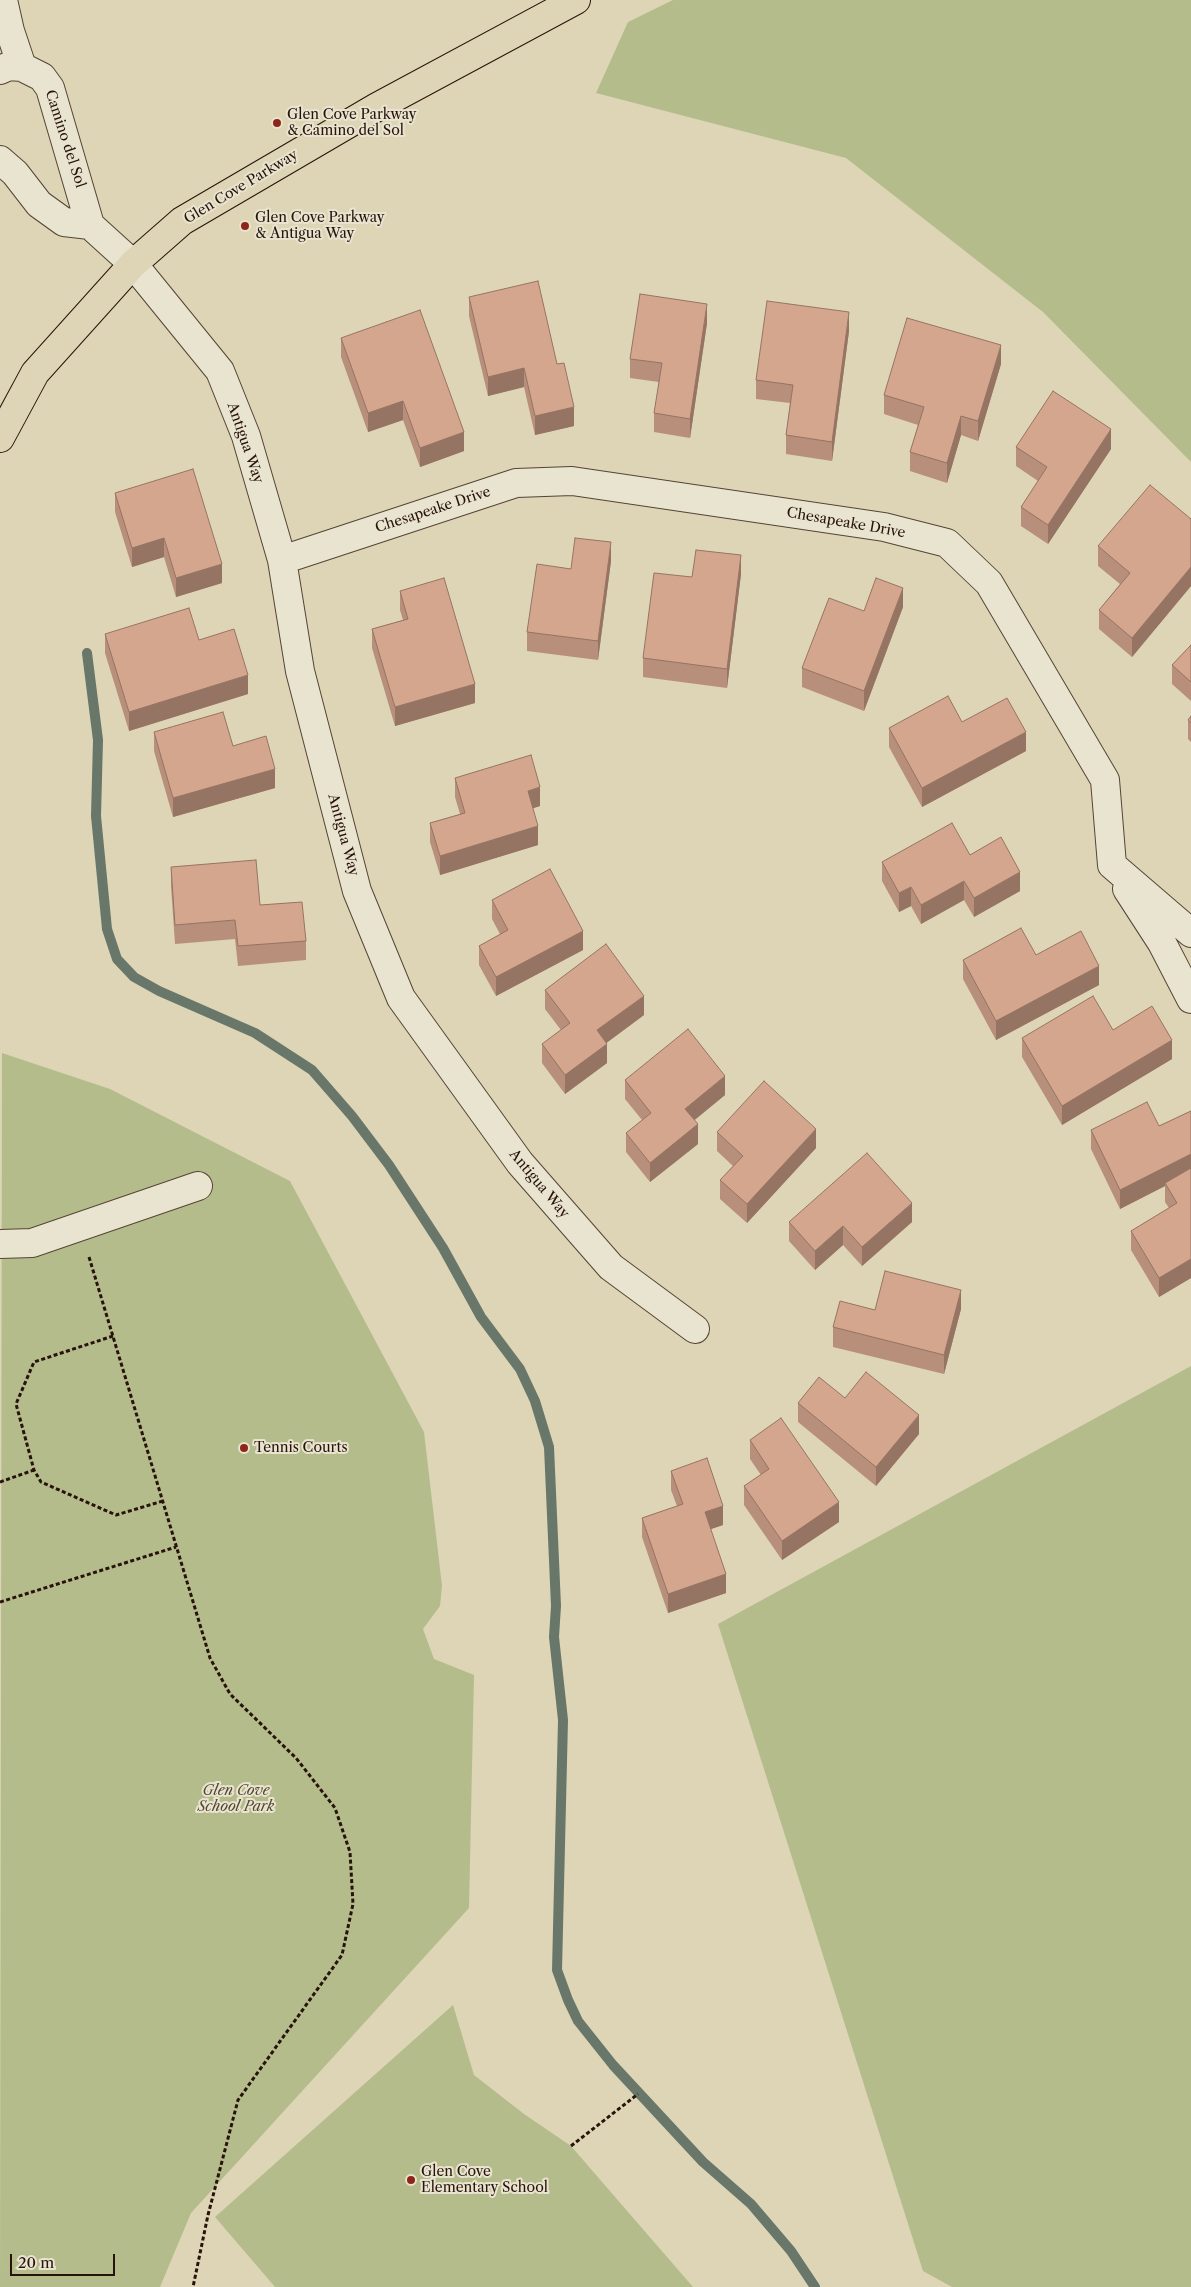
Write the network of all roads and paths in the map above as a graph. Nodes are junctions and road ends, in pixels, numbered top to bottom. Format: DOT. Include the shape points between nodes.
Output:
graph roads {
  1 [pos="3,0"];
  2 [pos="576,0"];
  3 [pos="11,68"];
  4 [pos="0,160"];
  5 [pos="90,224"];
  6 [pos="133,264"];
  7 [pos="0,438"];
  8 [pos="282,560"];
  9 [pos="1112,865"];
  10 [pos="1191,933"];
  11 [pos="1191,1000"];
  12 [pos="198,1186"];
  13 [pos="80,1226"];
  14 [pos="0,1244"];
  15 [pos="695,1328"];
  16 [pos="113,1336"];
  17 [pos="34,1470"];
  18 [pos="0,1482"];
  19 [pos="162,1501"];
  20 [pos="176,1547"];
  21 [pos="0,1602"];
  22 [pos="638,2094"];
  23 [pos="571,2146"];
  24 [pos="192,2287"];
  1 -- 3 [label="street, Camino del Sol" via="10,32"];
  2 -- 6 [label="main road, Glen Cove Parkway" via="377,107 182,221"];
  3 -- 5 [label="street, Camino del Sol" via="42,77 50,88"];
  4 -- 5 [label="street" via="15,173 39,204 64,222"];
  5 -- 6 [label="street"];
  6 -- 7 [label="main road, Glen Cove Parkway" via="35,373"];
  6 -- 8 [label="street, Antigua Way" via="220,371 246,436"];
  8 -- 9 [label="street, Chesapeake Drive" via="516,483 572,481 884,528 947,543 989,583 1106,780"];
  8 -- 15 [label="street, Antigua Way" via="300,671 358,891 401,998 520,1163 611,1267"];
  9 -- 10 [label="street"];
  9 -- 11 [label="street" via="1162,943"];
  12 -- 13 [label="street"];
  13 -- 14 [label="street" via="32,1243"];
  13 -- 16 [label="path"];
  16 -- 17 [label="path" via="34,1362 16,1404"];
  16 -- 19 [label="path"];
  17 -- 18 [label="path"];
  17 -- 19 [label="path" via="41,1482 116,1515"];
  19 -- 20 [label="path"];
  20 -- 21 [label="path"];
  20 -- 24 [label="path" via="210,1658 230,1694 296,1758 335,1808 350,1852 353,1904 342,1955 238,2100"];
  22 -- 23 [label="path"];
}
